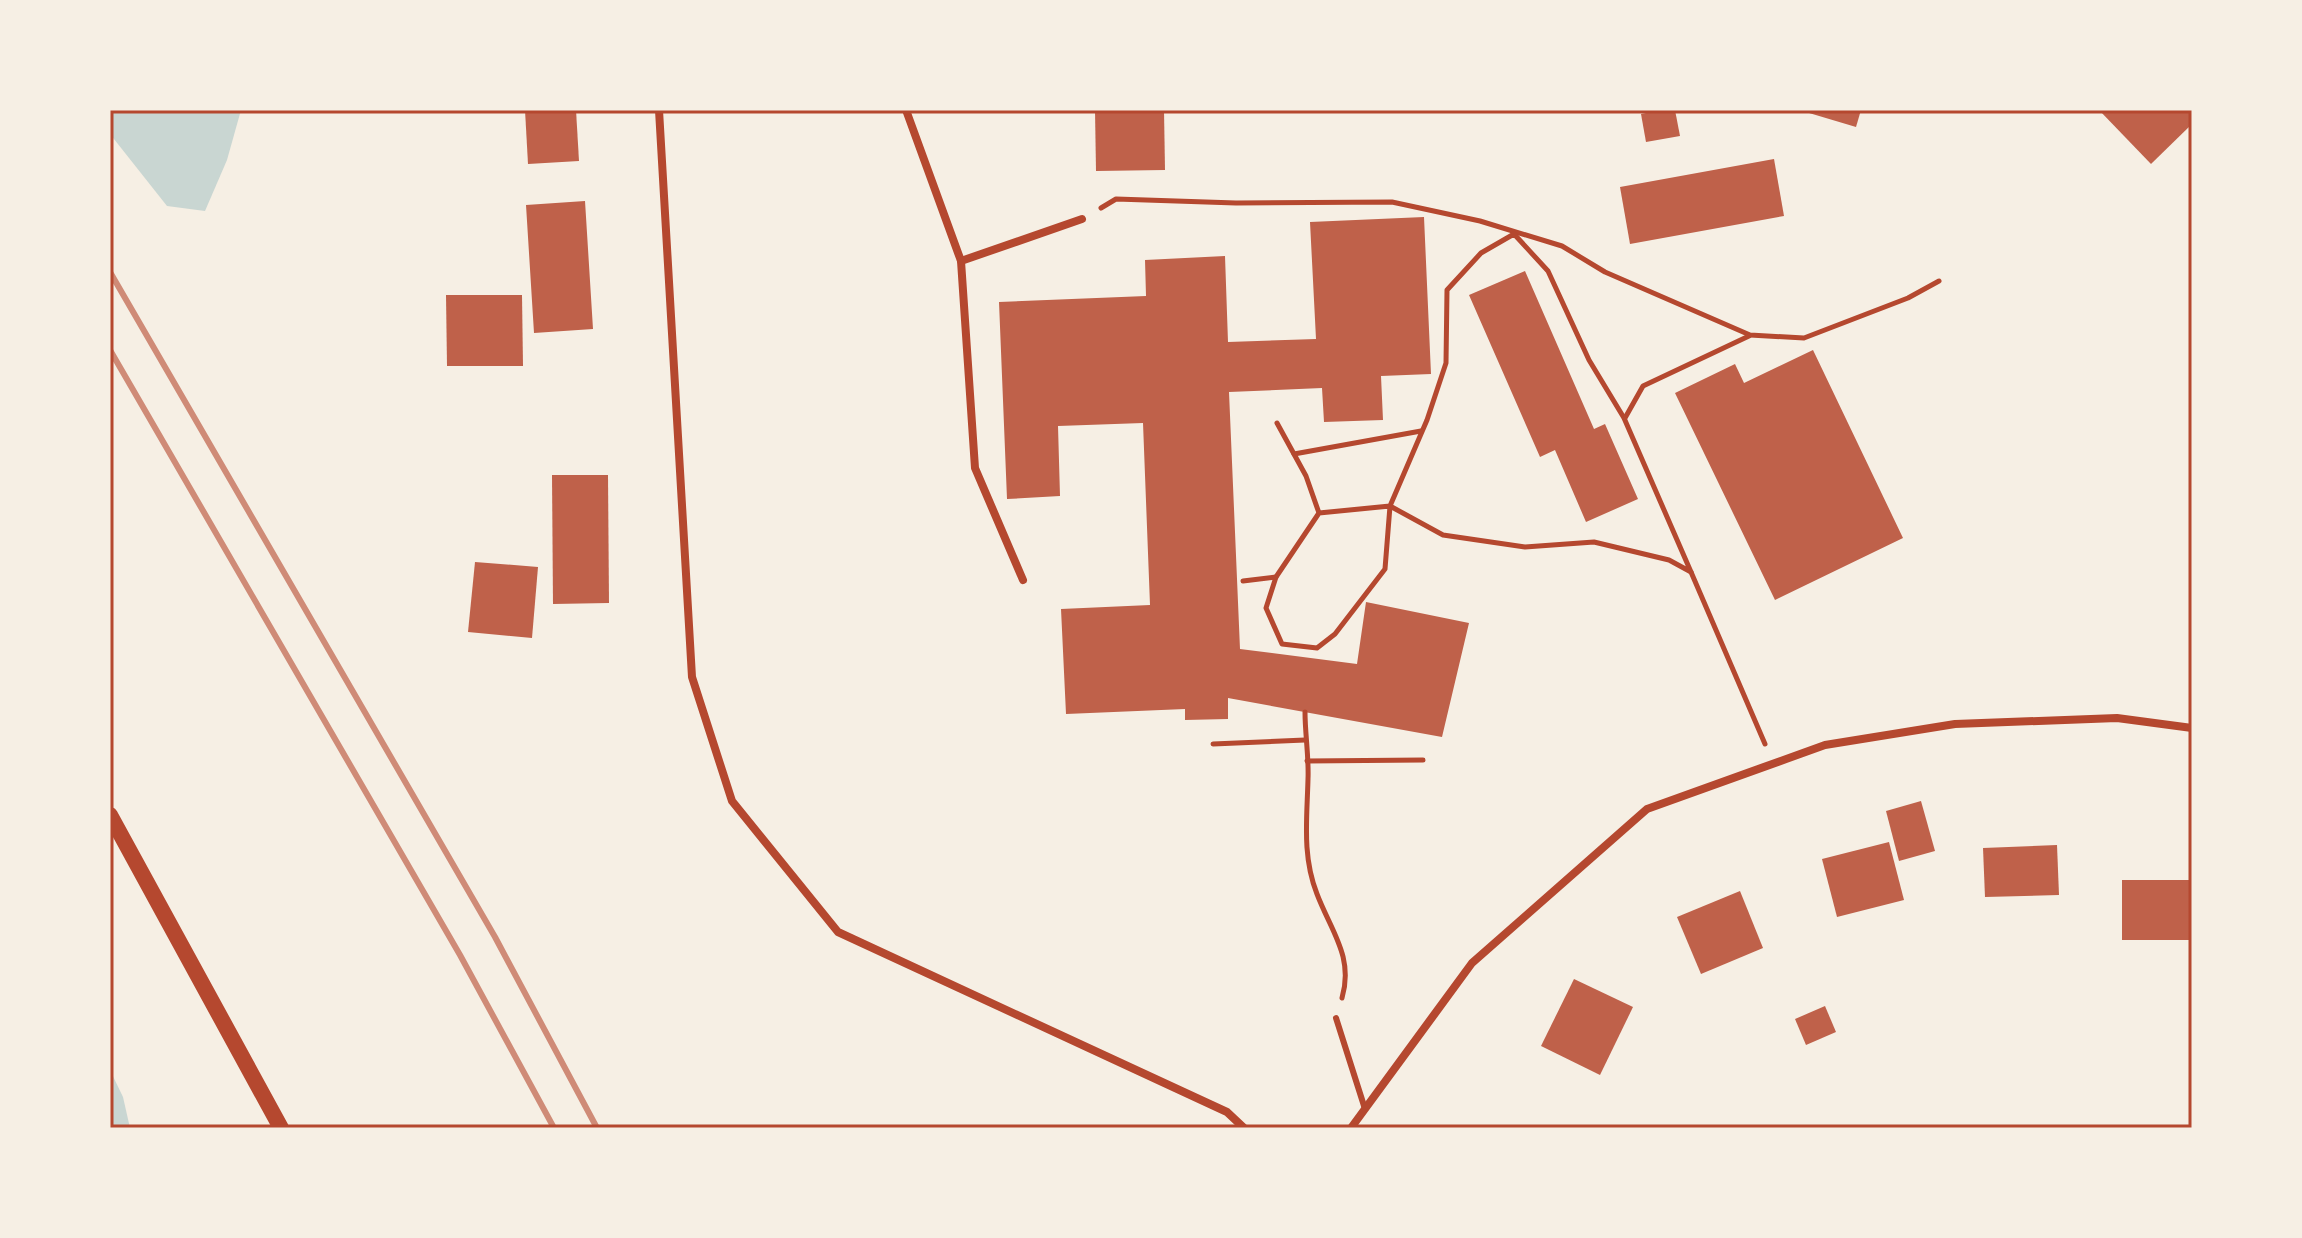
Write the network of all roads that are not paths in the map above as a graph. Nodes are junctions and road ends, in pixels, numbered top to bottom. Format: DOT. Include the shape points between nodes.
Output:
graph roads {
  1 [pos="659,110"];
  2 [pos="906,110"];
  3 [pos="1082,219"];
  4 [pos="961,261"];
  5 [pos="1023,580"];
  6 [pos="2192,728"];
  7 [pos="110,815"];
  8 [pos="1336,1018"];
  9 [pos="1365,1109"];
  10 [pos="281,1128"];
  11 [pos="1244,1128"];
  12 [pos="1351,1128"];
  1 -- 11 [label="street" via="692,677 732,801 838,932 1227,1112"];
  2 -- 4 [label="street"];
  3 -- 4 [label="street"];
  4 -- 5 [label="street" via="975,468"];
  6 -- 9 [label="street" via="2117,718 1955,724 1825,745 1647,809 1472,963"];
  7 -- 10 [label="main road"];
  8 -- 9 [label="lane"];
  9 -- 12 [label="street"];
}
